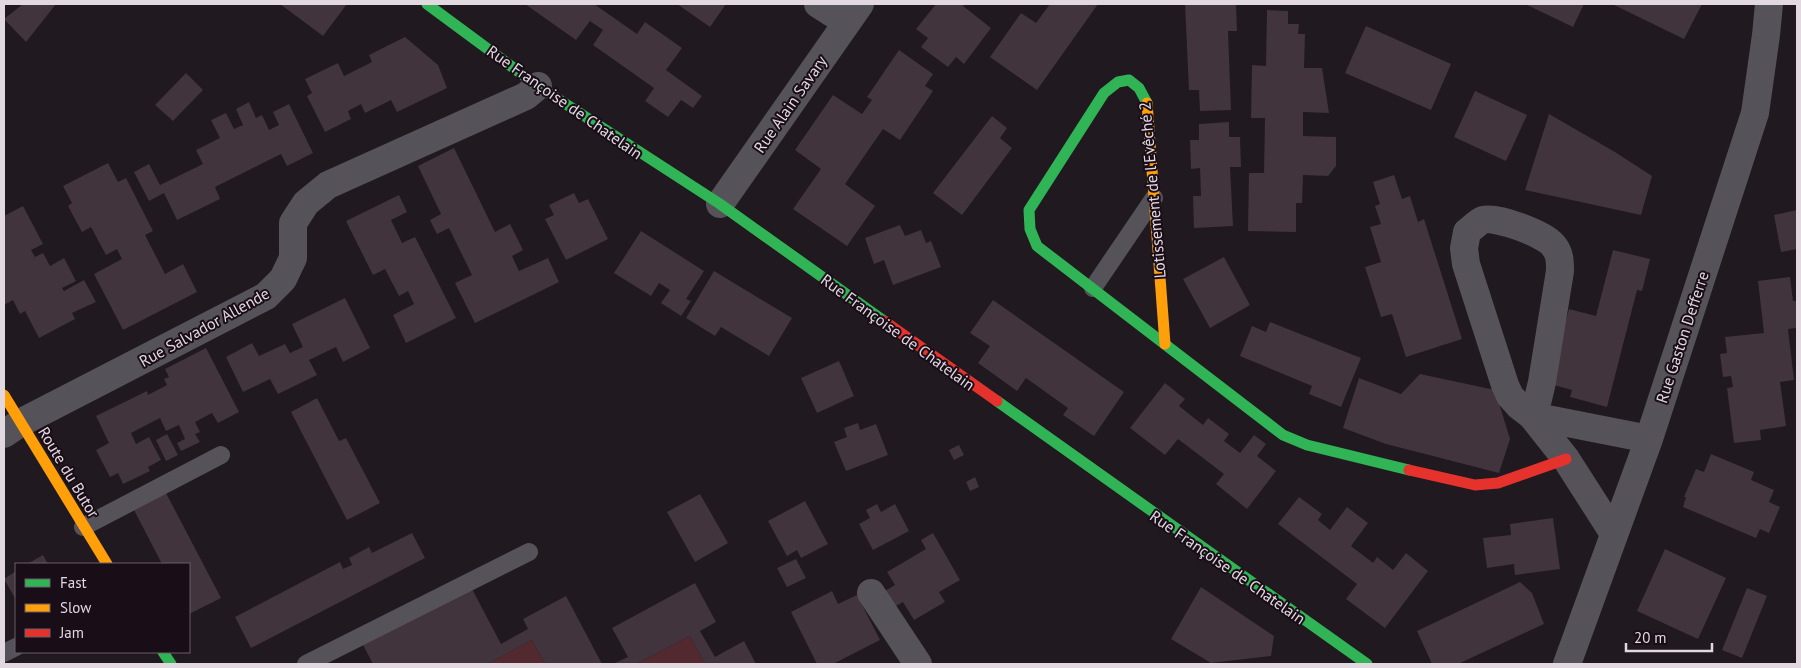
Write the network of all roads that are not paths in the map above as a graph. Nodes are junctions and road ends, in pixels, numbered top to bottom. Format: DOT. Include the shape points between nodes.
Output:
graph roads {
  1 [pos="427,4"];
  2 [pos="818,4"];
  3 [pos="1769,4"];
  4 [pos="853,13"];
  5 [pos="538,86"];
  6 [pos="1155,198"];
  7 [pos="720,204"];
  8 [pos="1093,288"];
  9 [pos="1166,344"];
  10 [pos="4,395"];
  11 [pos="1532,416"];
  12 [pos="12,429"];
  13 [pos="1649,439"];
  14 [pos="221,455"];
  15 [pos="1566,459"];
  16 [pos="83,527"];
  17 [pos="1614,534"];
  18 [pos="529,552"];
  19 [pos="106,563"];
  20 [pos="871,593"];
  21 [pos="164,653"];
  22 [pos="171,664"];
  23 [pos="306,664"];
  24 [pos="918,664"];
  25 [pos="1367,664"];
  26 [pos="1567,664"];
  1 -- 5 [label="street, Rue Françoise de Chatelain"];
  2 -- 4 [label="street"];
  3 -- 13 [label="street, Rue Gaston Defferre" via="1755,113"];
  4 -- 7 [label="street, Rue Alain Savary"];
  5 -- 7 [label="street, Rue Françoise de Chatelain"];
  5 -- 12 [label="street, Rue Salvador Allende" via="526,96 328,185 306,203 294,223 293,258 284,279 266,296"];
  6 -- 8 [label="lane"];
  6 -- 8 [label="street, Lotissement de l'Evêché 2" via="1147,103 1134,82 1122,80 1104,93 1029,210 1031,234 1037,246"];
  6 -- 9 [label="street, Lotissement de l'Evêché 2"];
  7 -- 25 [label="street, Rue Françoise de Chatelain"];
  8 -- 9 [label="street, Lotissement de l'Evêché 2"];
  9 -- 15 [label="street, Lotissement de l'Evêché 2" via="1283,435 1307,445 1475,485 1498,483"];
  10 -- 12 [label="street, Route du Butor"];
  11 -- 11 [label="street" via="1510,396 1505,385 1466,264 1467,232 1483,220 1499,220 1543,237 1553,244 1560,257 1542,382"];
  11 -- 13 [label="street"];
  11 -- 15 [label="street"];
  12 -- 16 [label="street, Route du Butor"];
  13 -- 17 [label="street, Rue Gaston Defferre"];
  14 -- 16 [label="lane"];
  15 -- 17 [label="street"];
  16 -- 19 [label="street, Route du Butor"];
  17 -- 26 [label="street, Rue Gaston Defferre"];
  18 -- 23 [label="lane"];
  20 -- 24 [label="street"];
  21 -- 22 [label="street"];
}
